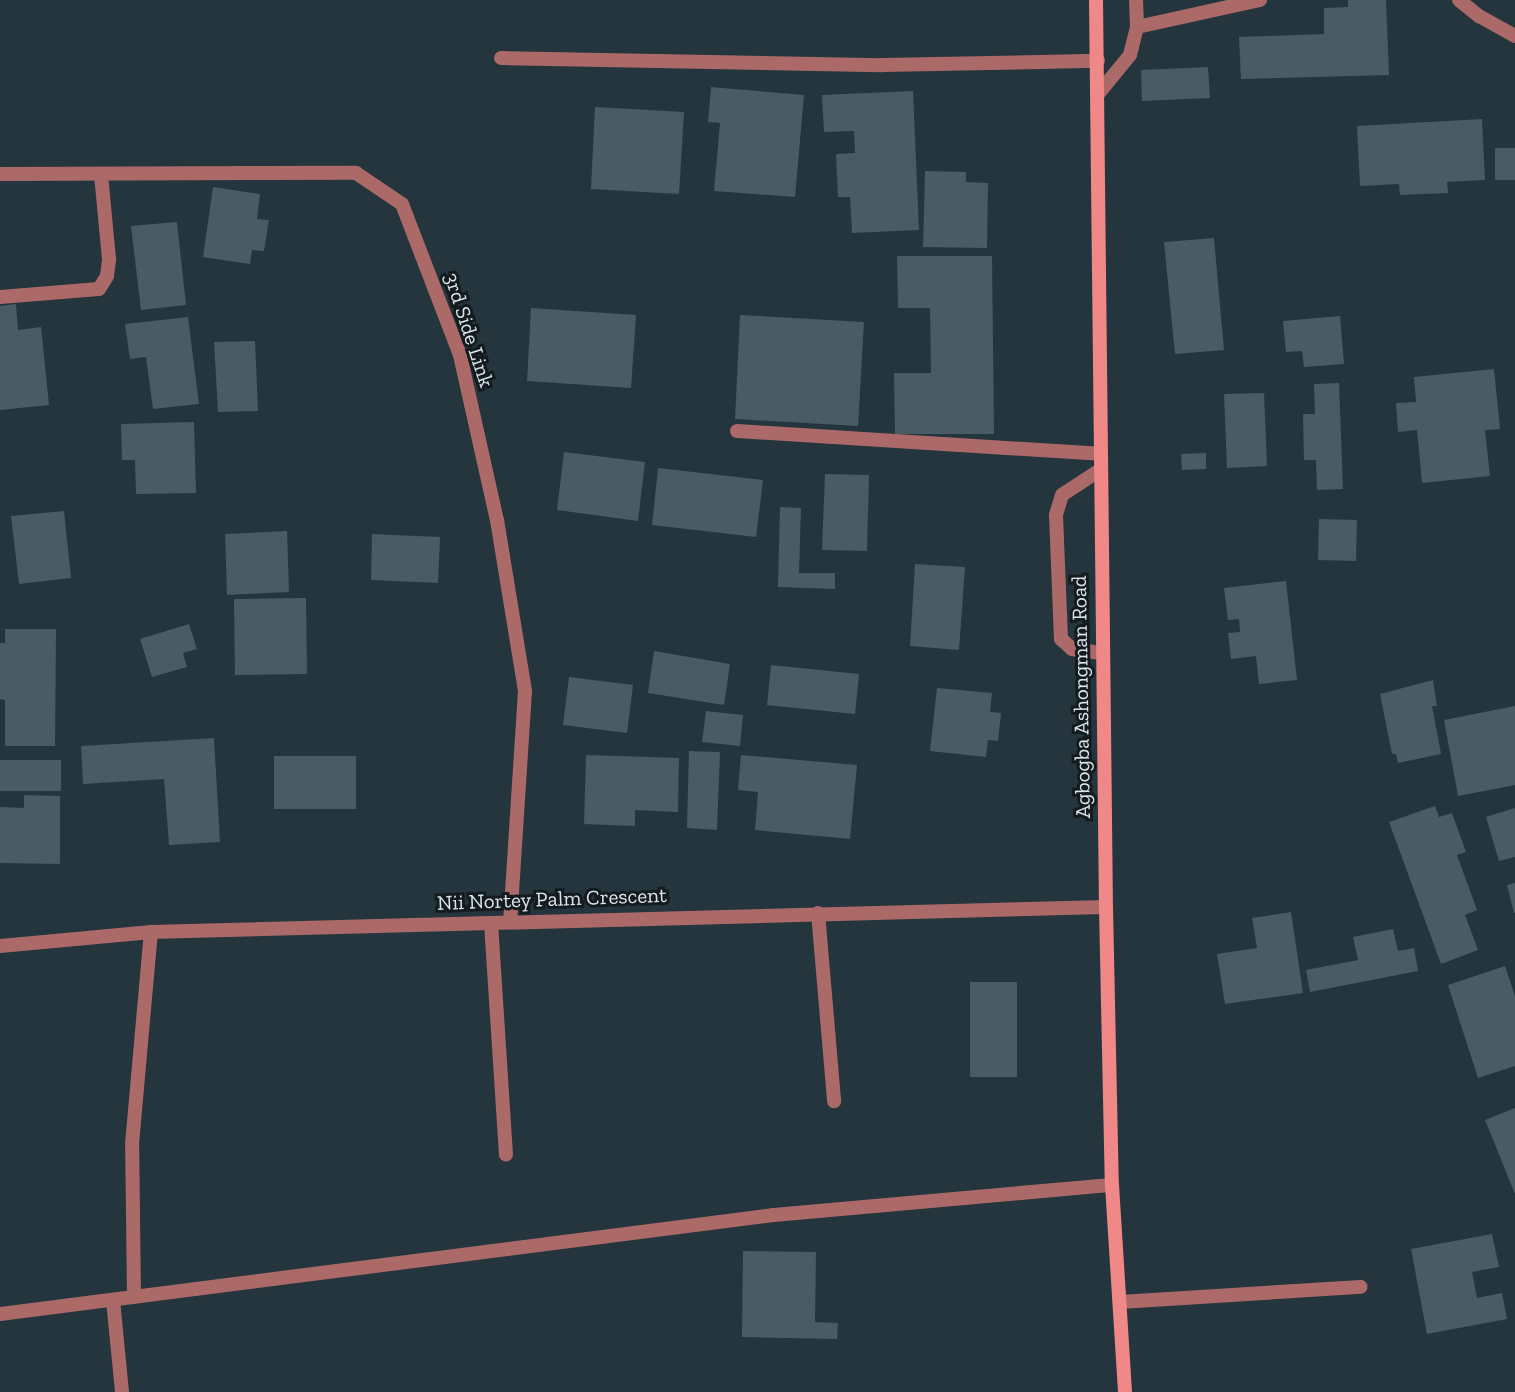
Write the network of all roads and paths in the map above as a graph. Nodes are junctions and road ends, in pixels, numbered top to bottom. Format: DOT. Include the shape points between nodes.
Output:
graph roads {
  1 [pos="1096,0"];
  2 [pos="1136,0"];
  3 [pos="1260,0"];
  4 [pos="1459,0"];
  5 [pos="1137,27"];
  6 [pos="1515,36"];
  7 [pos="502,58"];
  8 [pos="1098,61"];
  9 [pos="1098,94"];
  10 [pos="0,174"];
  11 [pos="101,174"];
  12 [pos="0,297"];
  13 [pos="737,431"];
  14 [pos="1100,454"];
  15 [pos="1100,470"];
  16 [pos="1101,653"];
  17 [pos="1105,907"];
  18 [pos="818,913"];
  19 [pos="510,922"];
  20 [pos="491,923"];
  21 [pos="151,932"];
  22 [pos="0,946"];
  23 [pos="834,1101"];
  24 [pos="506,1156"];
  25 [pos="1112,1185"];
  26 [pos="1361,1287"];
  27 [pos="134,1297"];
  28 [pos="113,1300"];
  29 [pos="1120,1302"];
  30 [pos="0,1314"];
  31 [pos="122,1392"];
  32 [pos="1125,1392"];
  1 -- 8 [label="street, Agbogba Ashongman Road"];
  2 -- 5 [label="street"];
  3 -- 5 [label="street"];
  4 -- 6 [label="street"];
  5 -- 9 [label="street" via="1130,55"];
  7 -- 8 [label="street" via="883,65"];
  8 -- 9 [label="street, Agbogba Ashongman Road"];
  9 -- 14 [label="street, Agbogba Ashongman Road"];
  10 -- 11 [label="street, 3rd Side Link"];
  11 -- 12 [label="street" via="109,259 99,289"];
  11 -- 19 [label="street, 3rd Side Link" via="356,173 402,204 460,355 497,520 525,691"];
  13 -- 14 [label="street"];
  14 -- 15 [label="street, Agbogba Ashongman Road"];
  15 -- 16 [label="street, Agbogba Ashongman Road"];
  15 -- 16 [label="street" via="1062,495 1056,515 1061,639 1072,649"];
  16 -- 17 [label="street, Agbogba Ashongman Road"];
  17 -- 18 [label="street, Nii Nortey Palm Crescent"];
  17 -- 25 [label="street, Agbogba Ashongman Road"];
  18 -- 19 [label="street, Nii Nortey Palm Crescent"];
  18 -- 23 [label="street"];
  19 -- 20 [label="street, Nii Nortey Palm Crescent"];
  20 -- 21 [label="street, Nii Nortey Palm Crescent"];
  20 -- 24 [label="street"];
  21 -- 22 [label="street, Nii Nortey Palm Crescent"];
  21 -- 27 [label="street" via="132,1143"];
  25 -- 27 [label="street" via="774,1215"];
  25 -- 29 [label="street, Agbogba Ashongman Road"];
  26 -- 29 [label="street"];
  27 -- 28 [label="street"];
  28 -- 30 [label="street"];
  28 -- 31 [label="street"];
  29 -- 32 [label="street, Agbogba Ashongman Road"];
}
